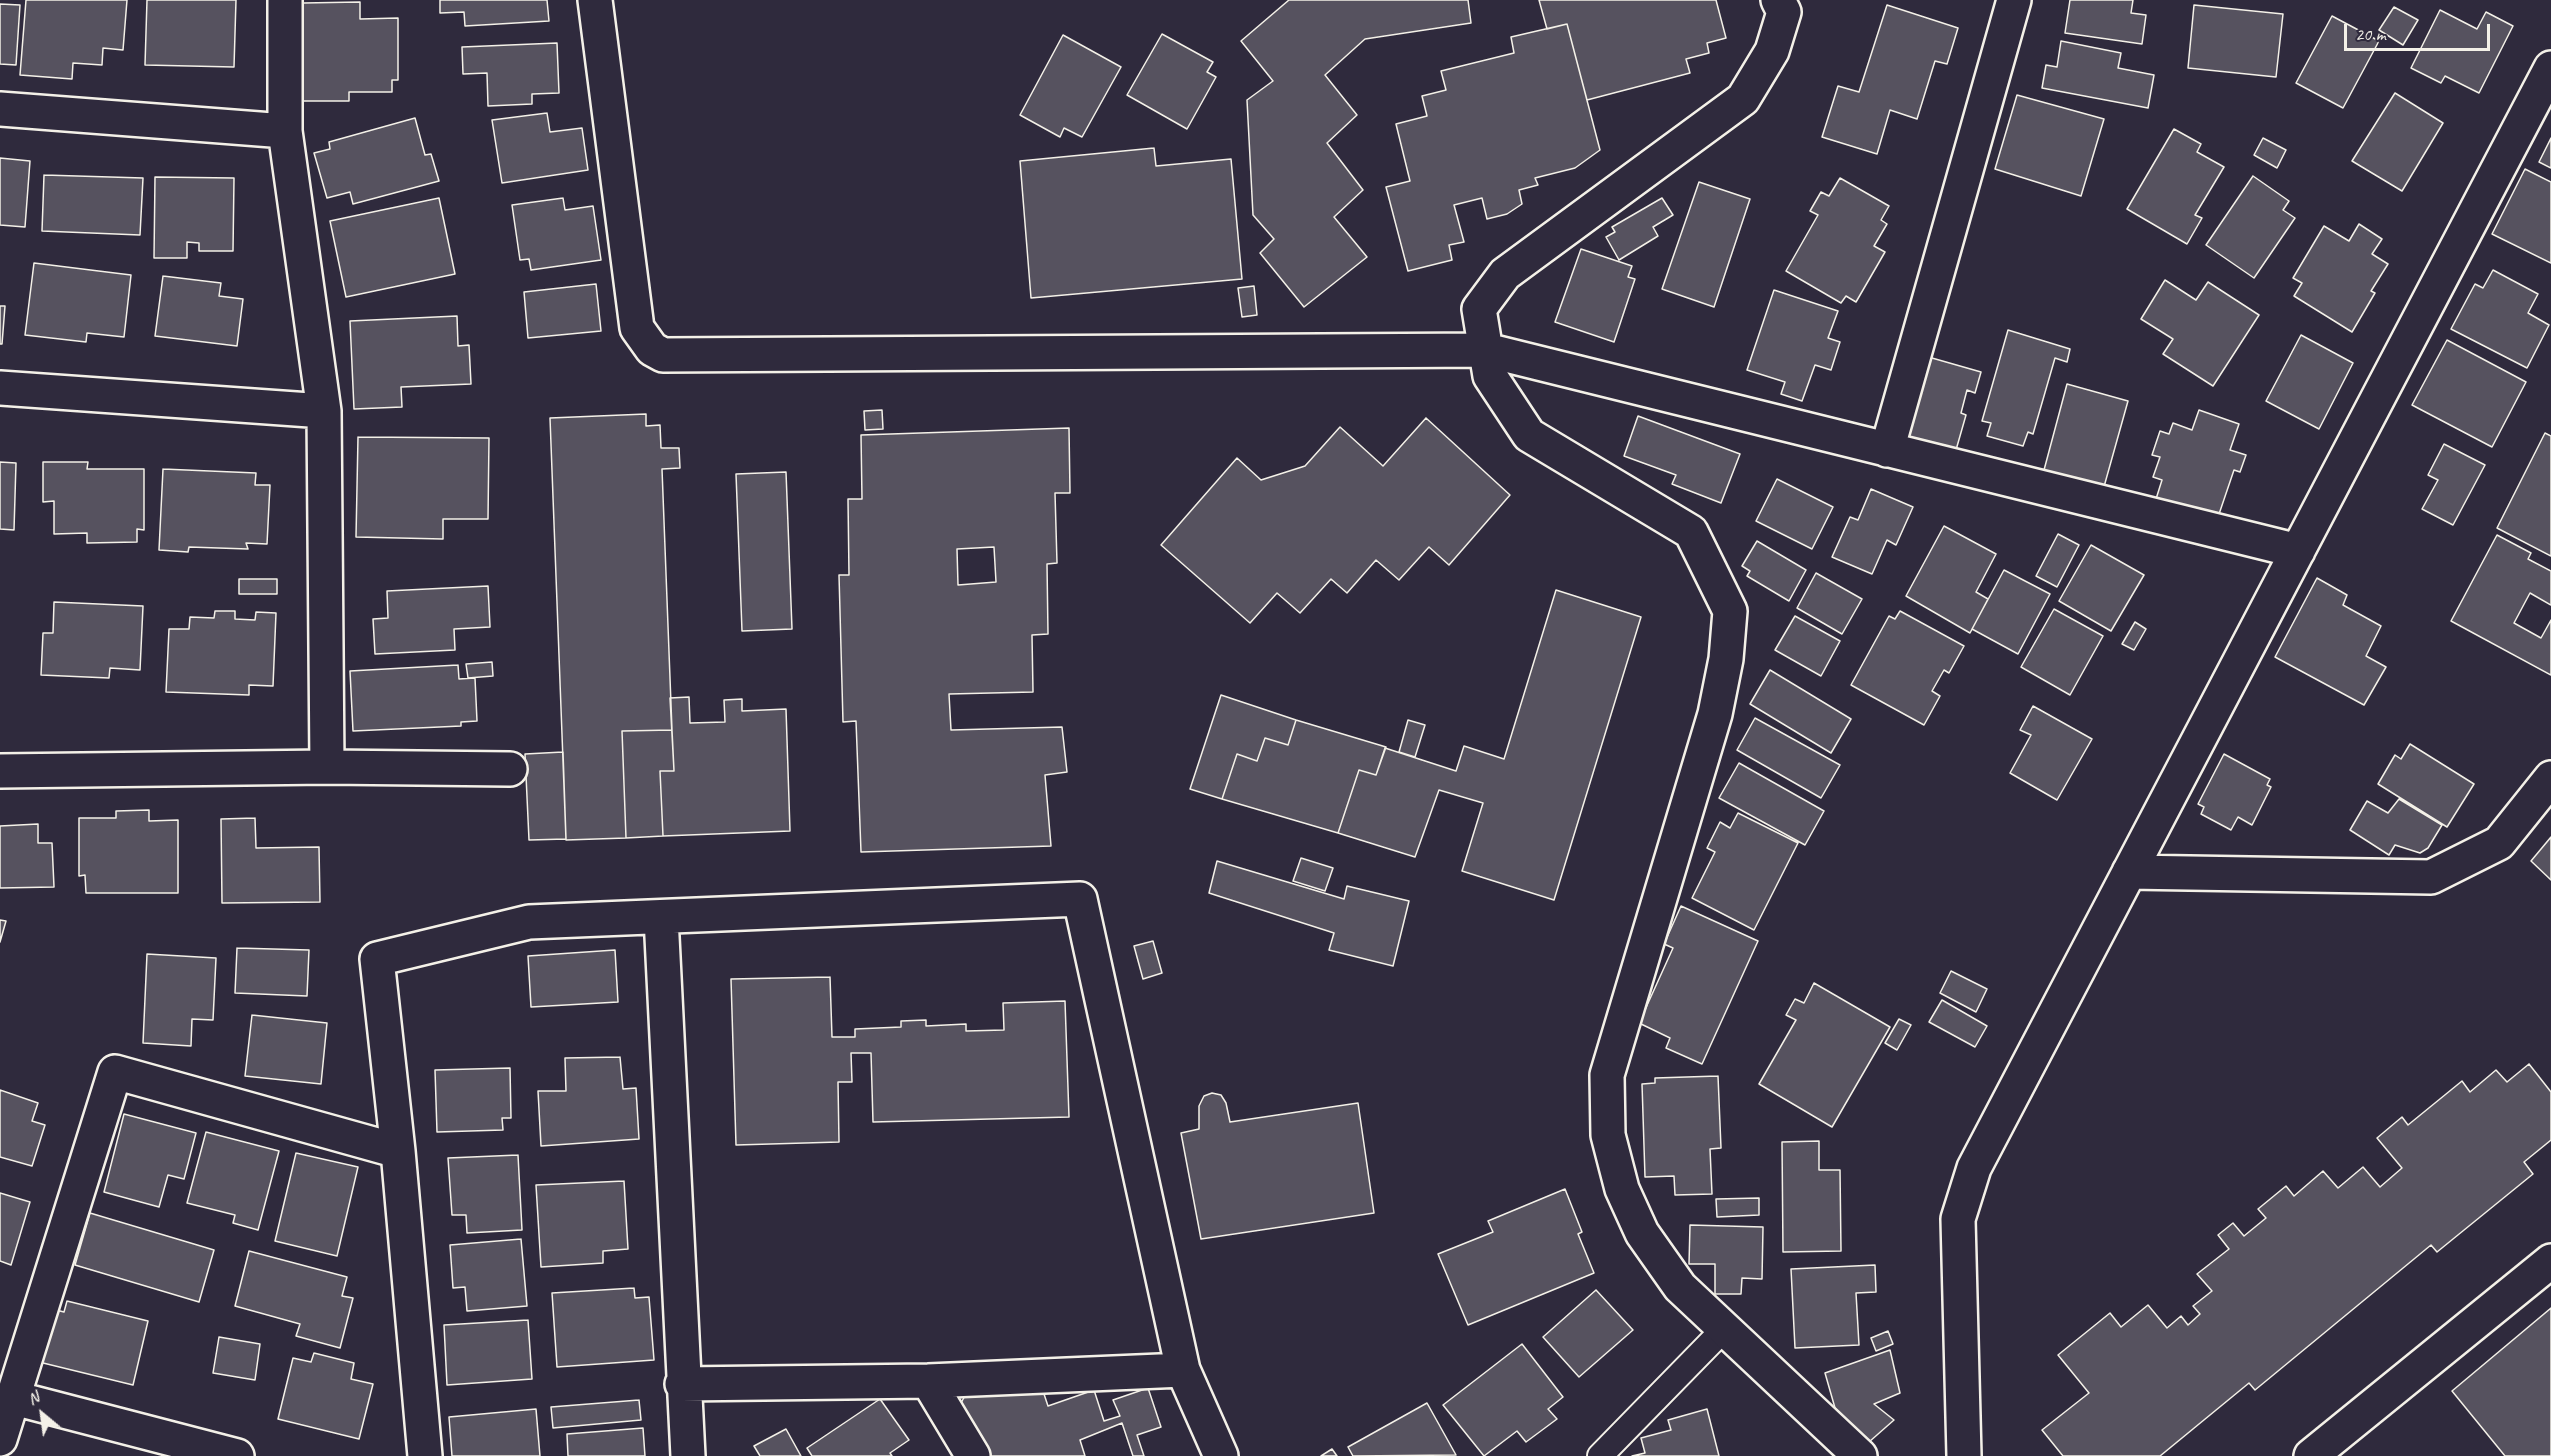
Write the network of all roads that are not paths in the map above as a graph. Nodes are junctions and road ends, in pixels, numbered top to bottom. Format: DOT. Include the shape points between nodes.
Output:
graph roads {
  1 [pos="285,0"];
  2 [pos="595,0"];
  3 [pos="1778,0"];
  4 [pos="2014,0"];
  5 [pos="2551,68"];
  6 [pos="0,109"];
  7 [pos="285,131"];
  8 [pos="1486,350"];
  9 [pos="0,388"];
  10 [pos="324,411"];
  11 [pos="1887,450"];
  12 [pos="2298,551"];
  13 [pos="327,767"];
  14 [pos="510,769"];
  15 [pos="0,771"];
  16 [pos="2551,778"];
  17 [pos="2129,872"];
  18 [pos="661,916"];
  19 [pos="399,1151"];
  20 [pos="2551,1261"];
  21 [pos="1725,1328"];
  22 [pos="1183,1370"];
  23 [pos="928,1381"];
  24 [pos="682,1384"];
  25 [pos="14,1398"];
  26 [pos="0,1439"];
  27 [pos="237,1456"];
  28 [pos="425,1456"];
  29 [pos="688,1456"];
  30 [pos="973,1456"];
  31 [pos="1221,1456"];
  32 [pos="1600,1456"];
  33 [pos="1860,1456"];
  34 [pos="1964,1456"];
  35 [pos="2311,1456"];
  1 -- 7 [label="street"];
  2 -- 8 [label="street" via="637,328 652,349 663,355"];
  3 -- 8 [label="street" via="1784,12 1772,51 1743,99 1505,274 1479,309"];
  4 -- 11 [label="street"];
  5 -- 12 [label="street"];
  6 -- 7 [label="street"];
  7 -- 10 [label="street"];
  8 -- 11 [label="street"];
  8 -- 21 [label="street" via="1490,376 1529,435 1691,532 1730,611 1715,714 1607,1075 1608,1135 1622,1189 1642,1233 1680,1287"];
  9 -- 10 [label="street"];
  10 -- 13 [label="street"];
  11 -- 12 [label="street"];
  12 -- 17 [label="street"];
  13 -- 14 [label="street"];
  13 -- 15 [label="street"];
  16 -- 17 [label="street" via="2499,843 2431,877"];
  17 -- 34 [label="street" via="1974,1168 1958,1220"];
  18 -- 19 [label="street" via="529,922 377,959"];
  18 -- 22 [label="street" via="1080,899"];
  18 -- 24 [label="street"];
  19 -- 25 [label="street" via="115,1072"];
  19 -- 28 [label="street"];
  20 -- 35 [label="street"];
  21 -- 32 [label="lane"];
  21 -- 33 [label="street"];
  22 -- 23 [label="street"];
  22 -- 31 [label="street"];
  23 -- 24 [label="street"];
  23 -- 30 [label="street"];
  24 -- 29 [label="street"];
  25 -- 26 [label="street"];
  25 -- 27 [label="street"];
}
